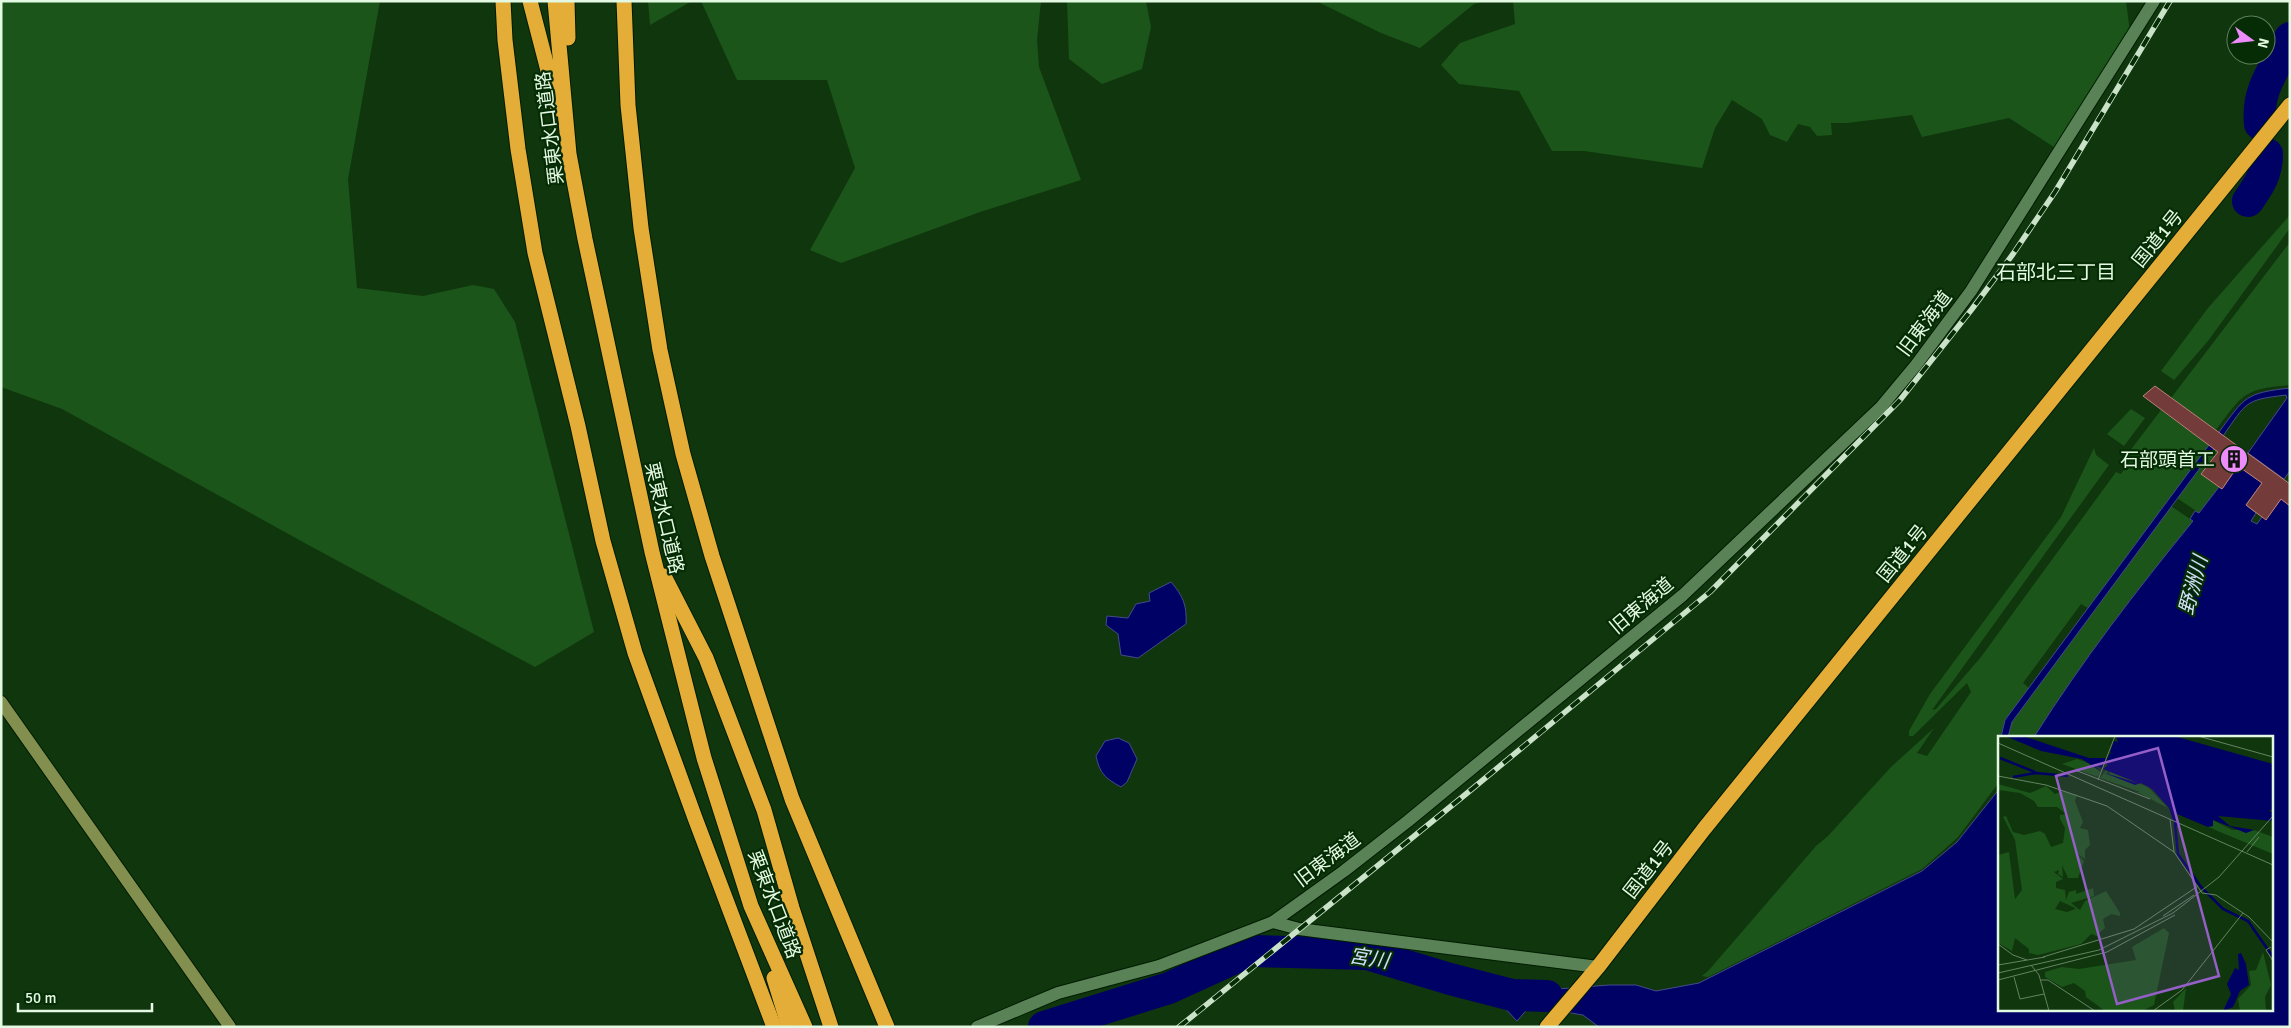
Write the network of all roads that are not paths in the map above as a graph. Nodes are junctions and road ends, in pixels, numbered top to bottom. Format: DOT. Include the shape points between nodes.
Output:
graph roads {
  1 [pos="503,1"];
  2 [pos="530,1"];
  3 [pos="555,1"];
  4 [pos="567,1"];
  5 [pos="624,1"];
  6 [pos="2154,1"];
  7 [pos="2290,105"];
  8 [pos="570,154"];
  9 [pos="652,552"];
  10 [pos="1,702"];
  11 [pos="750,906"];
  12 [pos="1274,922"];
  13 [pos="1598,967"];
  14 [pos="230,1027"];
  15 [pos="774,1027"];
  16 [pos="789,1027"];
  17 [pos="804,1027"];
  18 [pos="831,1027"];
  19 [pos="887,1027"];
  20 [pos="977,1027"];
  21 [pos="1548,1027"];
  1 -- 15 [label="highway" via="517,140 534,252 603,540 635,654"];
  2 -- 8 [label="highway"];
  3 -- 8 [label="highway, 栗東水口道路"];
  4 -- 8 [label="highway"];
  5 -- 19 [label="highway" via="628,105 641,228 660,350 683,454 712,556 792,799"];
  6 -- 12 [label="street, 旧東海道" via="1971,291 1941,334 1881,407 1683,595 1344,872"];
  7 -- 13 [label="highway, 国道1号" via="1704,829"];
  8 -- 9 [label="highway, 栗東水口道路"];
  9 -- 11 [label="highway, 栗東水口道路" via="704,758"];
  9 -- 18 [label="highway" via="706,658 764,810"];
  10 -- 14 [label="street"];
  11 -- 16 [label="highway"];
  11 -- 17 [label="highway, 栗東水口道路"];
  12 -- 13 [label="street" via="1299,929"];
  12 -- 20 [label="street, 旧東海道" via="1159,966 1058,993"];
  13 -- 21 [label="highway, 国道1号"];
}
